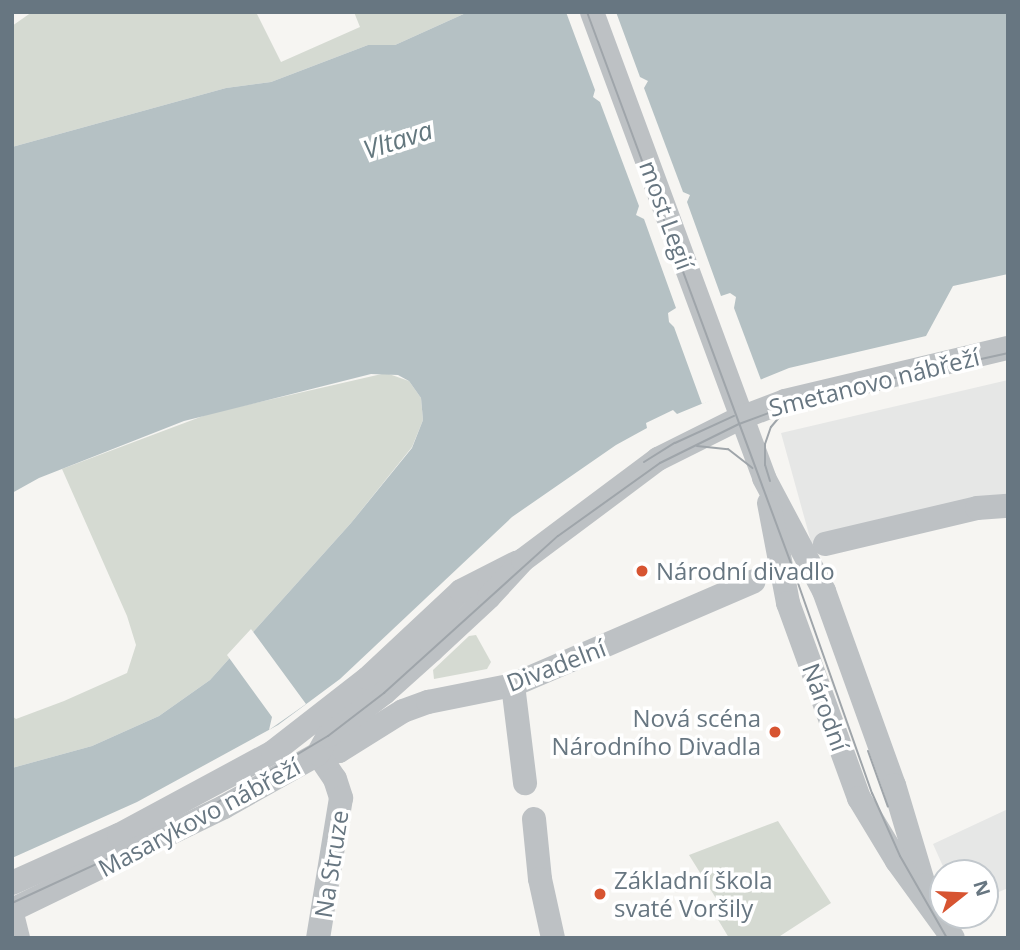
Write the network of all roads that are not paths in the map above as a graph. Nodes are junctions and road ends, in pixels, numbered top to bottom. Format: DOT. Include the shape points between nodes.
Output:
graph roads {
  1 [pos="592,12"];
  2 [pos="1008,348"];
  3 [pos="742,418"];
  4 [pos="764,478"];
  5 [pos="1006,512"];
  6 [pos="825,544"];
  7 [pos="523,560"];
  8 [pos="754,581"];
  9 [pos="513,685"];
  10 [pos="318,754"];
  11 [pos="525,783"];
  12 [pos="534,819"];
  13 [pos="12,883"];
  14 [pos="929,894"];
  15 [pos="929,903"];
  16 [pos="12,912"];
  17 [pos="18,938"];
  18 [pos="318,938"];
  19 [pos="553,938"];
  1 -- 3 [label="street, most Legií"];
  2 -- 3 [label="street, Smetanovo nábřeží" via="816,391"];
  3 -- 4 [label="street, Národní"];
  3 -- 7 [label="street, Masarykovo nábřeží" via="658,458"];
  4 -- 14 [label="street, Národní" via="824,591"];
  4 -- 15 [label="street, Národní" via="788,603 859,798"];
  5 -- 6 [label="street" via="977,508"];
  7 -- 10 [label="street, Masarykovo nábřeží" via="423,659 328,736"];
  7 -- 13 [label="street, Masarykovo nábřeží" via="461,591 368,678 273,752 132,829"];
  8 -- 9 [label="street, Divadelní"];
  9 -- 10 [label="street, Divadelní" via="415,706 339,751"];
  9 -- 11 [label="street"];
  10 -- 16 [label="street, Masarykovo nábřeží" via="224,807"];
  10 -- 18 [label="street, Na Struze" via="341,798"];
  12 -- 19 [label="street" via="540,879"];
  16 -- 17 [label="street"];
}
